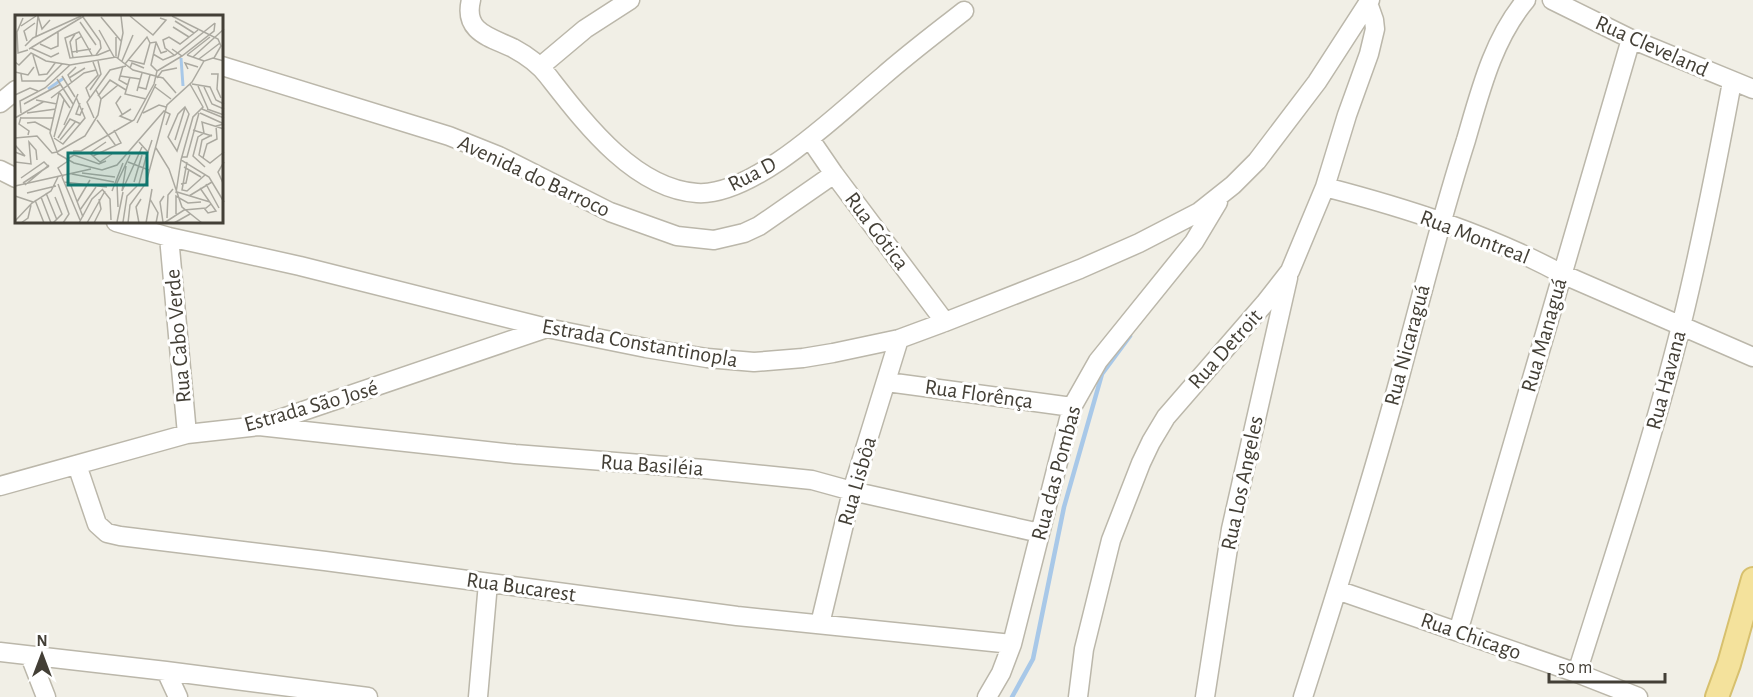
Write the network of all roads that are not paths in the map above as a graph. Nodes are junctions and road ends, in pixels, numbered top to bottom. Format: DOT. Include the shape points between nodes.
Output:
graph roads {
  1 [pos="471,0"];
  2 [pos="630,0"];
  3 [pos="1527,0"];
  4 [pos="1552,0"];
  5 [pos="1369,1"];
  6 [pos="964,11"];
  7 [pos="1631,39"];
  8 [pos="540,66"];
  9 [pos="224,67"];
  10 [pos="1732,82"];
  11 [pos="1753,89"];
  12 [pos="15,91"];
  13 [pos="0,103"];
  14 [pos="810,139"];
  15 [pos="0,170"];
  16 [pos="834,174"];
  17 [pos="15,178"];
  18 [pos="1233,186"];
  19 [pos="1325,186"];
  20 [pos="1440,221"];
  21 [pos="123,224"];
  22 [pos="169,237"];
  23 [pos="1290,271"];
  24 [pos="1562,274"];
  25 [pos="945,322"];
  26 [pos="1681,327"];
  27 [pos="547,328"];
  28 [pos="899,339"];
  29 [pos="1753,357"];
  30 [pos="887,382"];
  31 [pos="1072,406"];
  32 [pos="259,426"];
  33 [pos="187,434"];
  34 [pos="77,465"];
  35 [pos="0,486"];
  36 [pos="852,491"];
  37 [pos="1040,533"];
  38 [pos="1753,579"];
  39 [pos="488,583"];
  40 [pos="1337,590"];
  41 [pos="820,624"];
  42 [pos="1458,632"];
  43 [pos="1012,644"];
  44 [pos="0,652"];
  45 [pos="30,656"];
  46 [pos="166,670"];
  47 [pos="1577,673"];
  48 [pos="46,697"];
  49 [pos="178,697"];
  50 [pos="368,697"];
  51 [pos="478,697"];
  52 [pos="987,697"];
  53 [pos="1078,697"];
  54 [pos="1204,697"];
  55 [pos="1303,697"];
  56 [pos="1638,697"];
  57 [pos="1717,697"];
  1 -- 8 [label="street" via="470,21 478,29"];
  2 -- 8 [label="street" via="585,29"];
  3 -- 20 [label="street, Rua Nicaraguá" via="1509,24 1489,68"];
  4 -- 7 [label="street, Rua Cleveland"];
  5 -- 18 [label="street, Estrada Constantinopla" via="1317,82"];
  5 -- 19 [label="street, Rua Detroit" via="1374,37"];
  6 -- 14 [label="street, Rua D"];
  7 -- 10 [label="street, Rua Cleveland"];
  7 -- 24 [label="street, Rua Managuá"];
  8 -- 14 [label="street, Rua D" via="600,139 629,165 673,188 700,194 739,184"];
  9 -- 16 [label="street, Avenida do Barroco" via="449,136 499,156 610,213 677,236 714,240 744,233"];
  10 -- 11 [label="street, Rua Cleveland"];
  10 -- 26 [label="street, Rua Havana"];
  12 -- 13 [label="street"];
  14 -- 16 [label="street, Rua Gótica"];
  15 -- 17 [label="street"];
  16 -- 25 [label="street, Rua Gótica"];
  18 -- 25 [label="street, Estrada Constantinopla" via="1199,212 1139,243"];
  18 -- 31 [label="street, Rua das Pombas" via="1220,199 1194,242 1098,361"];
  19 -- 20 [label="street, Rua Montreal"];
  19 -- 23 [label="street, Rua Detroit"];
  20 -- 24 [label="street, Rua Montreal"];
  20 -- 40 [label="street, Rua Nicaraguá" via="1399,380"];
  21 -- 22 [label="street, Estrada Constantinopla"];
  22 -- 27 [label="street, Estrada Constantinopla"];
  22 -- 33 [label="street, Rua Cabo Verde"];
  23 -- 53 [label="street, Rua Detroit" via="1184,394 1151,441 1111,540 1084,650"];
  23 -- 54 [label="street, Rua Los Angeles" via="1231,530"];
  24 -- 26 [label="street, Rua Montreal"];
  24 -- 42 [label="street, Rua Managuá"];
  25 -- 28 [label="street, Estrada Constantinopla"];
  26 -- 29 [label="street, Rua Montreal"];
  26 -- 47 [label="street, Rua Havana"];
  27 -- 28 [label="street, Estrada Constantinopla" via="706,358 754,362 803,358"];
  27 -- 32 [label="street, Estrada São José"];
  28 -- 30 [label="street, Rua Lisbôa"];
  30 -- 31 [label="street, Rua Florênça"];
  30 -- 36 [label="street, Rua Lisbôa"];
  31 -- 37 [label="street, Rua das Pombas"];
  32 -- 33 [label="street, Estrada São José"];
  32 -- 36 [label="street, Rua Basiléia" via="515,454 791,477"];
  33 -- 34 [label="street, Estrada São José"];
  34 -- 35 [label="street, Estrada São José"];
  34 -- 39 [label="street, Rua Bucarest" via="92,513 107,533"];
  36 -- 37 [label="street, Rua Basiléia"];
  36 -- 41 [label="street, Rua Lisbôa"];
  37 -- 43 [label="street, Rua das Pombas"];
  38 -- 57 [label="main road"];
  39 -- 41 [label="street, Rua Bucarest"];
  39 -- 51 [label="street"];
  40 -- 42 [label="street, Rua Chicago"];
  40 -- 55 [label="street, Rua Nicaraguá"];
  41 -- 43 [label="street, Rua Bucarest"];
  42 -- 47 [label="street, Rua Chicago"];
  43 -- 52 [label="street, Rua das Pombas"];
  44 -- 45 [label="street"];
  45 -- 46 [label="street"];
  45 -- 48 [label="street"];
  46 -- 49 [label="street"];
  46 -- 50 [label="street"];
  47 -- 56 [label="street, Rua Chicago"];
}
